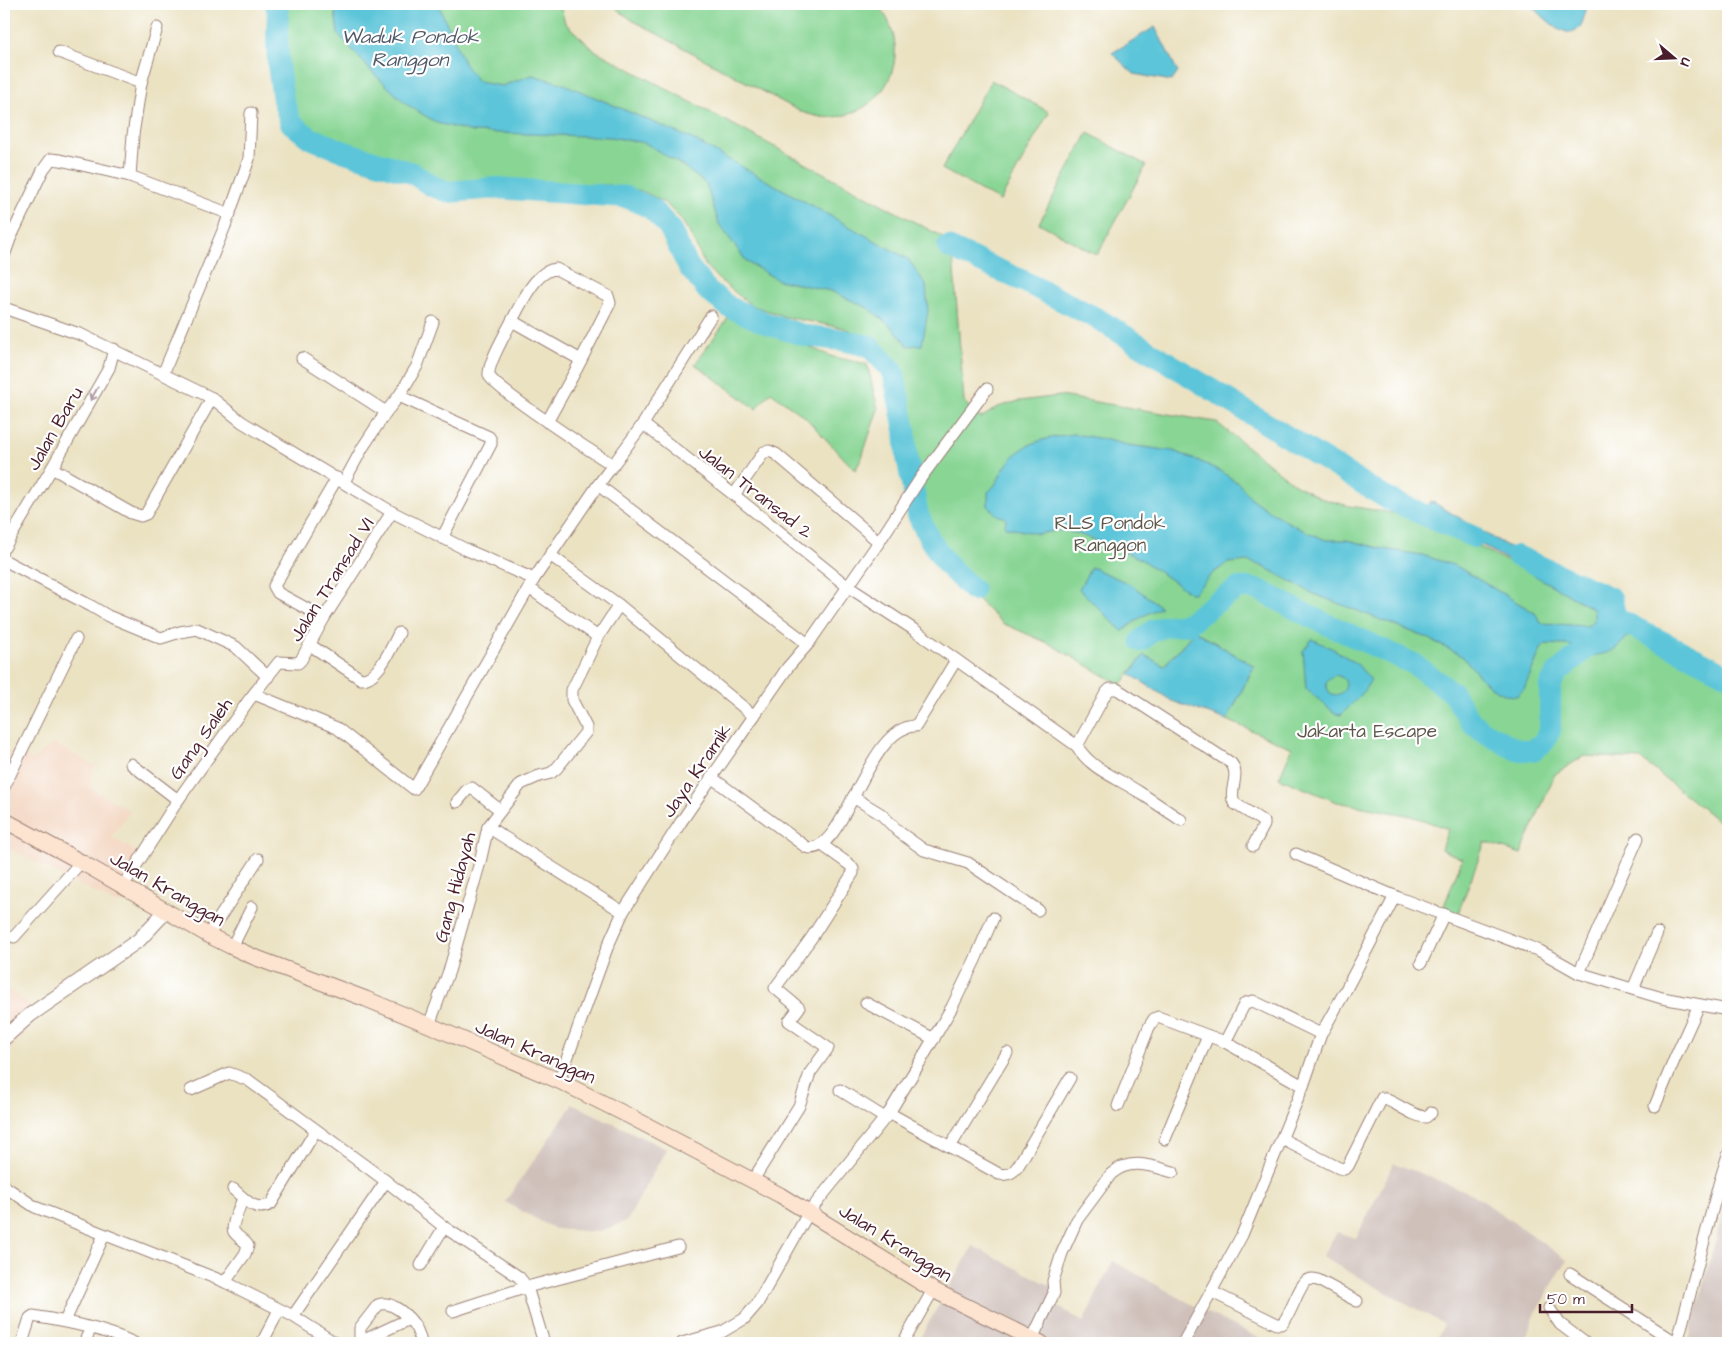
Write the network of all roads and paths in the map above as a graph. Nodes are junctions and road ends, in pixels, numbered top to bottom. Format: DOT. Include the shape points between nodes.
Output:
graph roads {
  1 [pos="157,28"];
  2 [pos="59,52"];
  3 [pos="141,83"];
  4 [pos="251,113"];
  5 [pos="130,176"];
  6 [pos="230,214"];
  7 [pos="7,238"];
  8 [pos="4,256"];
  9 [pos="4,308"];
  10 [pos="711,316"];
  11 [pos="512,321"];
  12 [pos="434,322"];
  13 [pos="114,349"];
  14 [pos="302,358"];
  15 [pos="581,360"];
  16 [pos="163,374"];
  17 [pos="987,389"];
  18 [pos="399,396"];
  19 [pos="212,398"];
  20 [pos="386,412"];
  21 [pos="547,422"];
  22 [pos="643,424"];
  23 [pos="613,465"];
  24 [pos="52,468"];
  25 [pos="341,480"];
  26 [pos="598,485"];
  27 [pos="734,495"];
  28 [pos="392,512"];
  29 [pos="442,538"];
  30 [pos="879,542"];
  31 [pos="4,548"];
  32 [pos="550,555"];
  33 [pos="4,560"];
  34 [pos="532,584"];
  35 [pos="847,586"];
  36 [pos="619,605"];
  37 [pos="324,618"];
  38 [pos="400,633"];
  39 [pos="598,637"];
  40 [pos="76,639"];
  41 [pos="808,644"];
  42 [pos="310,645"];
  43 [pos="956,660"];
  44 [pos="268,677"];
  45 [pos="254,694"];
  46 [pos="754,716"];
  47 [pos="1077,746"];
  48 [pos="131,764"];
  49 [pos="711,777"];
  50 [pos="4,787"];
  51 [pos="853,797"];
  52 [pos="178,800"];
  53 [pos="457,802"];
  54 [pos="500,810"];
  55 [pos="4,820"];
  56 [pos="1181,820"];
  57 [pos="488,827"];
  58 [pos="1638,838"];
  59 [pos="822,845"];
  60 [pos="1253,846"];
  61 [pos="1296,854"];
  62 [pos="258,859"];
  63 [pos="81,862"];
  64 [pos="123,886"];
  65 [pos="1395,896"];
  66 [pos="252,908"];
  67 [pos="1038,910"];
  68 [pos="166,911"];
  69 [pos="623,912"];
  70 [pos="1444,914"];
  71 [pos="992,918"];
  72 [pos="1657,933"];
  73 [pos="208,935"];
  74 [pos="14,937"];
  75 [pos="232,947"];
  76 [pos="1421,963"];
  77 [pos="1579,973"];
  78 [pos="1633,989"];
  79 [pos="866,1003"];
  80 [pos="1699,1005"];
  81 [pos="1728,1010"];
  82 [pos="429,1025"];
  83 [pos="1321,1034"];
  84 [pos="1208,1036"];
  85 [pos="4,1038"];
  86 [pos="934,1039"];
  87 [pos="1225,1042"];
  88 [pos="1007,1053"];
  89 [pos="1070,1078"];
  90 [pos="559,1082"];
  91 [pos="1303,1086"];
  92 [pos="190,1090"];
  93 [pos="840,1090"];
  94 [pos="1118,1106"];
  95 [pos="1655,1106"];
  96 [pos="1431,1113"];
  97 [pos="887,1115"];
  98 [pos="316,1130"];
  99 [pos="1165,1139"];
  100 [pos="1282,1139"];
  101 [pos="950,1147"];
  102 [pos="1728,1155"];
  103 [pos="1173,1172"];
  104 [pos="753,1180"];
  105 [pos="386,1181"];
  106 [pos="4,1186"];
  107 [pos="233,1189"];
  108 [pos="243,1198"];
  109 [pos="809,1212"];
  110 [pos="444,1227"];
  111 [pos="104,1235"];
  112 [pos="678,1247"];
  113 [pos="421,1265"];
  114 [pos="1570,1274"];
  115 [pos="225,1282"];
  116 [pos="527,1287"];
  117 [pos="933,1290"];
  118 [pos="1212,1292"];
  119 [pos="1357,1301"];
  120 [pos="1549,1308"];
  121 [pos="279,1310"];
  122 [pos="453,1310"];
  123 [pos="293,1316"];
  124 [pos="409,1319"];
  125 [pos="65,1321"];
  126 [pos="91,1328"];
  127 [pos="1036,1341"];
  128 [pos="22,1343"];
  129 [pos="84,1343"];
  130 [pos="134,1343"];
  131 [pos="262,1343"];
  132 [pos="335,1343"];
  133 [pos="359,1343"];
  134 [pos="421,1343"];
  135 [pos="544,1343"];
  136 [pos="682,1343"];
  137 [pos="902,1343"];
  138 [pos="1183,1343"];
  139 [pos="1585,1343"];
  140 [pos="1677,1343"];
  1 -- 3 [label="street"];
  2 -- 3 [label="street"];
  3 -- 5 [label="street"];
  4 -- 6 [label="street" via="249,158"];
  5 -- 6 [label="street"];
  5 -- 7 [label="street" via="51,159"];
  6 -- 16 [label="street"];
  7 -- 8 [label="street"];
  9 -- 13 [label="street"];
  10 -- 22 [label="street"];
  11 -- 15 [label="street"];
  11 -- 15 [label="street" via="540,276 550,269 556,269 608,296 610,303"];
  11 -- 21 [label="street" via="489,369 490,379"];
  12 -- 18 [label="street" via="417,366"];
  13 -- 16 [label="street"];
  13 -- 24 [label="street, Jalan Baru, one-way" via="109,368"];
  14 -- 20 [label="street"];
  15 -- 21 [label="street"];
  16 -- 19 [label="street"];
  17 -- 30 [label="street, Jaya Kramik" via="905,500"];
  18 -- 20 [label="street"];
  18 -- 29 [label="street" via="491,440"];
  19 -- 24 [label="street" via="146,514 141,516 131,512"];
  19 -- 25 [label="street" via="242,422"];
  20 -- 25 [label="street"];
  21 -- 23 [label="street"];
  22 -- 23 [label="street"];
  22 -- 27 [label="street, Jalan Transad 2"];
  23 -- 26 [label="street"];
  24 -- 31 [label="street, Jalan Baru"];
  25 -- 28 [label="street"];
  25 -- 37 [label="street" via="274,586 278,593"];
  26 -- 32 [label="street"];
  26 -- 41 [label="street"];
  27 -- 30 [label="street" via="764,452 769,451"];
  27 -- 35 [label="street, Jalan Transad 2"];
  28 -- 29 [label="street"];
  28 -- 37 [label="street, Jalan Transad VI"];
  29 -- 34 [label="street"];
  30 -- 35 [label="street, Jaya Kramik"];
  32 -- 34 [label="street"];
  32 -- 36 [label="street"];
  33 -- 44 [label="street" via="108,616 161,638 197,629 236,647"];
  34 -- 39 [label="street"];
  34 -- 45 [label="street, Gang Saleh" via="414,789 337,728"];
  35 -- 41 [label="street, Jaya Kramik"];
  35 -- 43 [label="street, Jalan Transad 2"];
  36 -- 39 [label="street, Gang Hidayah"];
  36 -- 46 [label="street"];
  37 -- 42 [label="street, Jalan Transad VI"];
  38 -- 42 [label="street" via="379,668 367,680"];
  39 -- 54 [label="street, Gang Hidayah" via="572,690 572,700 586,732 556,769 521,784"];
  40 -- 50 [label="street"];
  41 -- 46 [label="street, Jaya Kramik"];
  42 -- 44 [label="street, Jalan Transad VI" via="298,663 279,662"];
  43 -- 47 [label="street, Jalan Transad 2"];
  43 -- 51 [label="street" via="916,726 906,727 894,735 872,763"];
  44 -- 45 [label="street, Jalan Transad VI"];
  45 -- 52 [label="street, Gang Saleh"];
  46 -- 49 [label="street, Jaya Kramik"];
  47 -- 56 [label="street, Jalan Transad 2" via="1091,763"];
  47 -- 60 [label="street" via="1106,693 1117,689 1232,763 1236,771 1232,793 1234,803 1264,822"];
  48 -- 52 [label="street"];
  49 -- 59 [label="street" via="806,847"];
  49 -- 69 [label="street, Jaya Kramik"];
  51 -- 59 [label="street" via="836,830"];
  51 -- 67 [label="street" via="881,814 924,850 968,864"];
  52 -- 64 [label="street, Gang Saleh"];
  53 -- 54 [label="street" via="472,788"];
  54 -- 57 [label="street, Gang Hidayah"];
  55 -- 63 [label="main road, Jalan Kranggan"];
  57 -- 69 [label="street"];
  57 -- 82 [label="street, Gang Hidayah" via="449,971"];
  58 -- 77 [label="street"];
  59 -- 104 [label="street" via="850,865 853,873 775,988 799,1008 789,1021 828,1048 810,1073 799,1106"];
  61 -- 65 [label="street"];
  62 -- 73 [label="street"];
  63 -- 64 [label="main road, Jalan Kranggan"];
  63 -- 74 [label="street"];
  64 -- 68 [label="main road, Jalan Kranggan"];
  65 -- 70 [label="street"];
  65 -- 83 [label="street"];
  66 -- 75 [label="street"];
  68 -- 73 [label="main road, Jalan Kranggan"];
  68 -- 85 [label="street" via="138,940 30,1015"];
  69 -- 90 [label="street, Jaya Kramik"];
  70 -- 76 [label="street"];
  70 -- 77 [label="street" via="1540,951"];
  71 -- 86 [label="street"];
  72 -- 78 [label="street"];
  73 -- 75 [label="main road, Jalan Kranggan"];
  75 -- 82 [label="main road, Jalan Kranggan"];
  77 -- 78 [label="street"];
  78 -- 80 [label="street"];
  79 -- 86 [label="street"];
  80 -- 81 [label="street"];
  80 -- 95 [label="street"];
  82 -- 90 [label="main road, Jalan Kranggan"];
  83 -- 87 [label="street" via="1253,1001 1246,1003"];
  83 -- 91 [label="street"];
  84 -- 87 [label="street"];
  84 -- 94 [label="street" via="1163,1018 1154,1018"];
  84 -- 99 [label="street"];
  86 -- 97 [label="street"];
  87 -- 91 [label="street"];
  88 -- 101 [label="street"];
  89 -- 101 [label="street" via="1013,1173 999,1174"];
  90 -- 104 [label="main road, Jalan Kranggan"];
  91 -- 100 [label="street"];
  92 -- 98 [label="street" via="229,1073 248,1080"];
  93 -- 97 [label="street"];
  96 -- 100 [label="street" via="1421,1117 1382,1098 1344,1169"];
  97 -- 101 [label="street"];
  97 -- 109 [label="street"];
  98 -- 105 [label="street"];
  98 -- 108 [label="street" via="271,1204 256,1207"];
  100 -- 118 [label="street" via="1242,1235"];
  102 -- 140 [label="street"];
  103 -- 127 [label="street" via="1138,1163 1117,1168 1111,1174 1077,1220 1062,1253 1053,1281 1054,1293"];
  104 -- 109 [label="main road, Jalan Kranggan"];
  105 -- 110 [label="street"];
  105 -- 123 [label="street"];
  106 -- 111 [label="street" via="35,1207"];
  107 -- 108 [label="street"];
  108 -- 115 [label="street" via="233,1226 234,1232 248,1246"];
  109 -- 117 [label="main road, Jalan Kranggan"];
  109 -- 136 [label="street" via="764,1294 750,1313 722,1332"];
  110 -- 113 [label="street"];
  110 -- 116 [label="street" via="515,1273"];
  111 -- 115 [label="street"];
  111 -- 125 [label="street"];
  112 -- 116 [label="street"];
  114 -- 140 [label="street"];
  115 -- 121 [label="street"];
  116 -- 122 [label="street"];
  116 -- 135 [label="street"];
  117 -- 127 [label="main road, Jalan Kranggan"];
  117 -- 137 [label="street"];
  118 -- 119 [label="street" via="1277,1324 1286,1319 1303,1285 1312,1278"];
  118 -- 138 [label="street"];
  120 -- 139 [label="street" via="1560,1324"];
  121 -- 123 [label="street"];
  121 -- 131 [label="street"];
  123 -- 132 [label="street"];
  124 -- 133 [label="street"];
  124 -- 133 [label="street" via="388,1304 378,1305 360,1328"];
  124 -- 134 [label="street"];
  125 -- 126 [label="street"];
  125 -- 128 [label="street" via="30,1318"];
  126 -- 129 [label="street"];
  126 -- 130 [label="street"];
}
